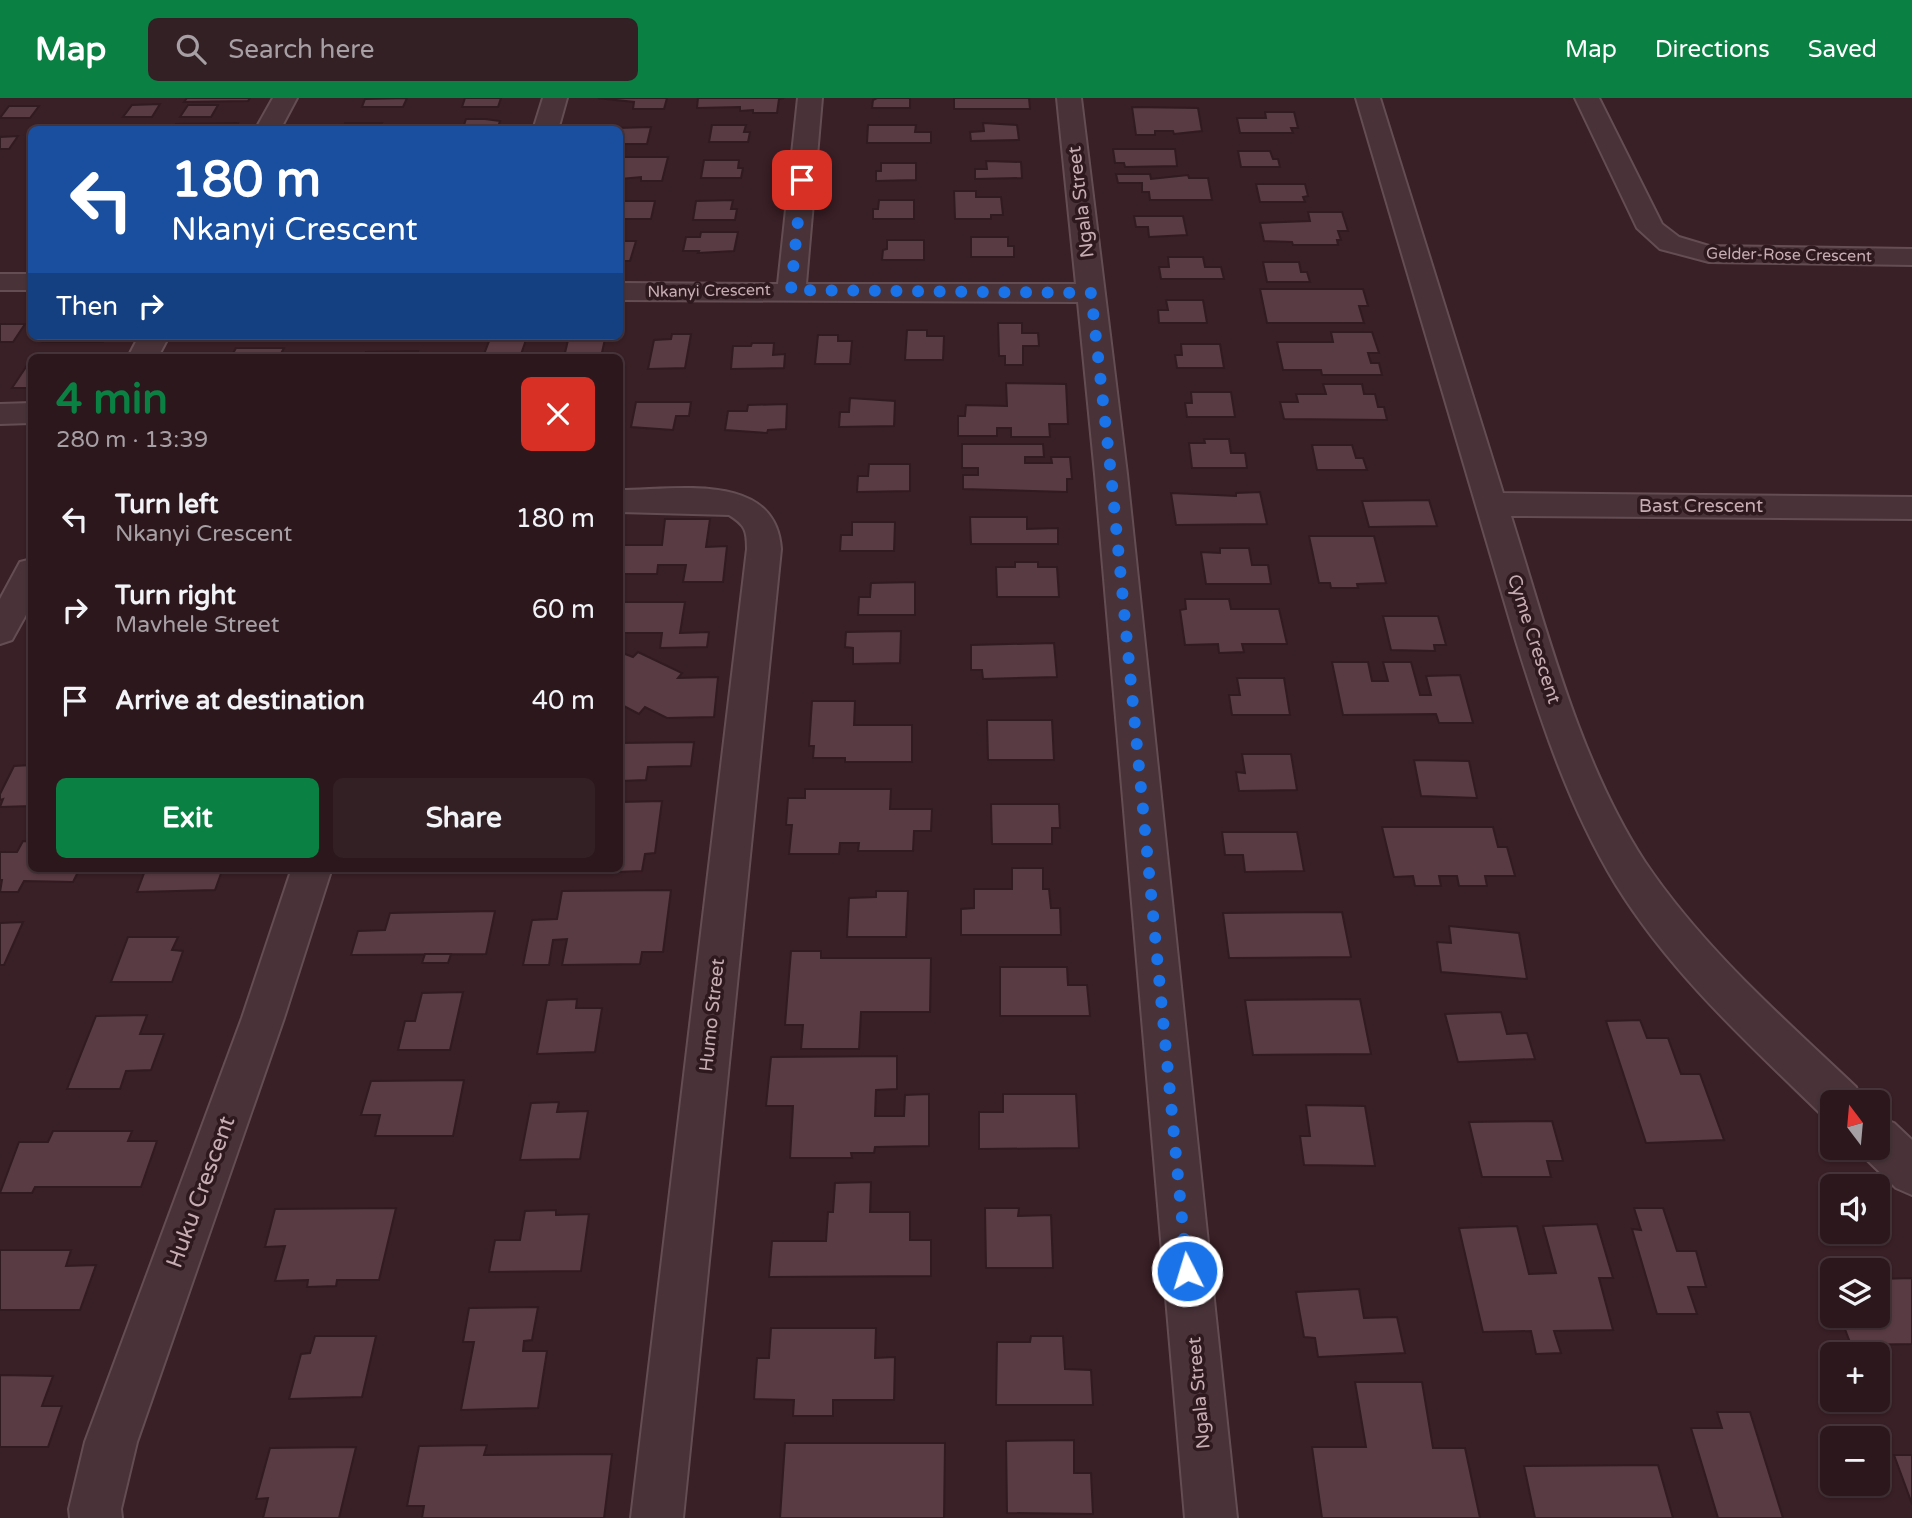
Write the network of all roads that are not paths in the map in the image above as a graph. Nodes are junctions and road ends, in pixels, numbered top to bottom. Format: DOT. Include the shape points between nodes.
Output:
graph roads {
  1 [pos="285,98"];
  2 [pos="555,98"];
  3 [pos="810,98"];
  4 [pos="1069,98"];
  5 [pos="1368,98"];
  6 [pos="1587,98"];
  7 [pos="269,126"];
  8 [pos="546,126"];
  9 [pos="1912,257"];
  10 [pos="0,282"];
  11 [pos="28,282"];
  12 [pos="791,290"];
  13 [pos="623,292"];
  14 [pos="1091,293"];
  15 [pos="28,413"];
  16 [pos="0,414"];
  17 [pos="623,501"];
  18 [pos="1491,504"];
  19 [pos="1912,508"];
  20 [pos="20,573"];
  21 [pos="0,631"];
  22 [pos="311,872"];
  23 [pos="1828,1090"];
  24 [pos="1890,1151"];
  25 [pos="1912,1172"];
  26 [pos="96,1518"];
  27 [pos="657,1518"];
  28 [pos="1211,1518"];
  1 -- 7 [label="street"];
  2 -- 8 [label="street"];
  3 -- 12 [label="street"];
  4 -- 14 [label="street, Ngala Street"];
  5 -- 18 [label="street, Cyme Crescent"];
  6 -- 9 [label="street, Gelder-Rose Crescent" via="1650,228 1663,241 1709,254"];
  10 -- 11 [label="street"];
  12 -- 13 [label="street, Nkanyi Crescent"];
  12 -- 14 [label="street, Nkanyi Crescent"];
  14 -- 28 [label="street, Ngala Street"];
  15 -- 16 [label="street"];
  17 -- 27 [label="street, Humo Street" via="736,504 754,515 763,530 764,549"];
  18 -- 19 [label="street, Bast Crescent"];
  18 -- 23 [label="street, Cyme Crescent" via="1581,778 1630,872 1677,937"];
  20 -- 21 [label="street"];
  22 -- 26 [label="street, Huku Crescent" via="111,1443"];
  24 -- 25 [label="street"];
}
